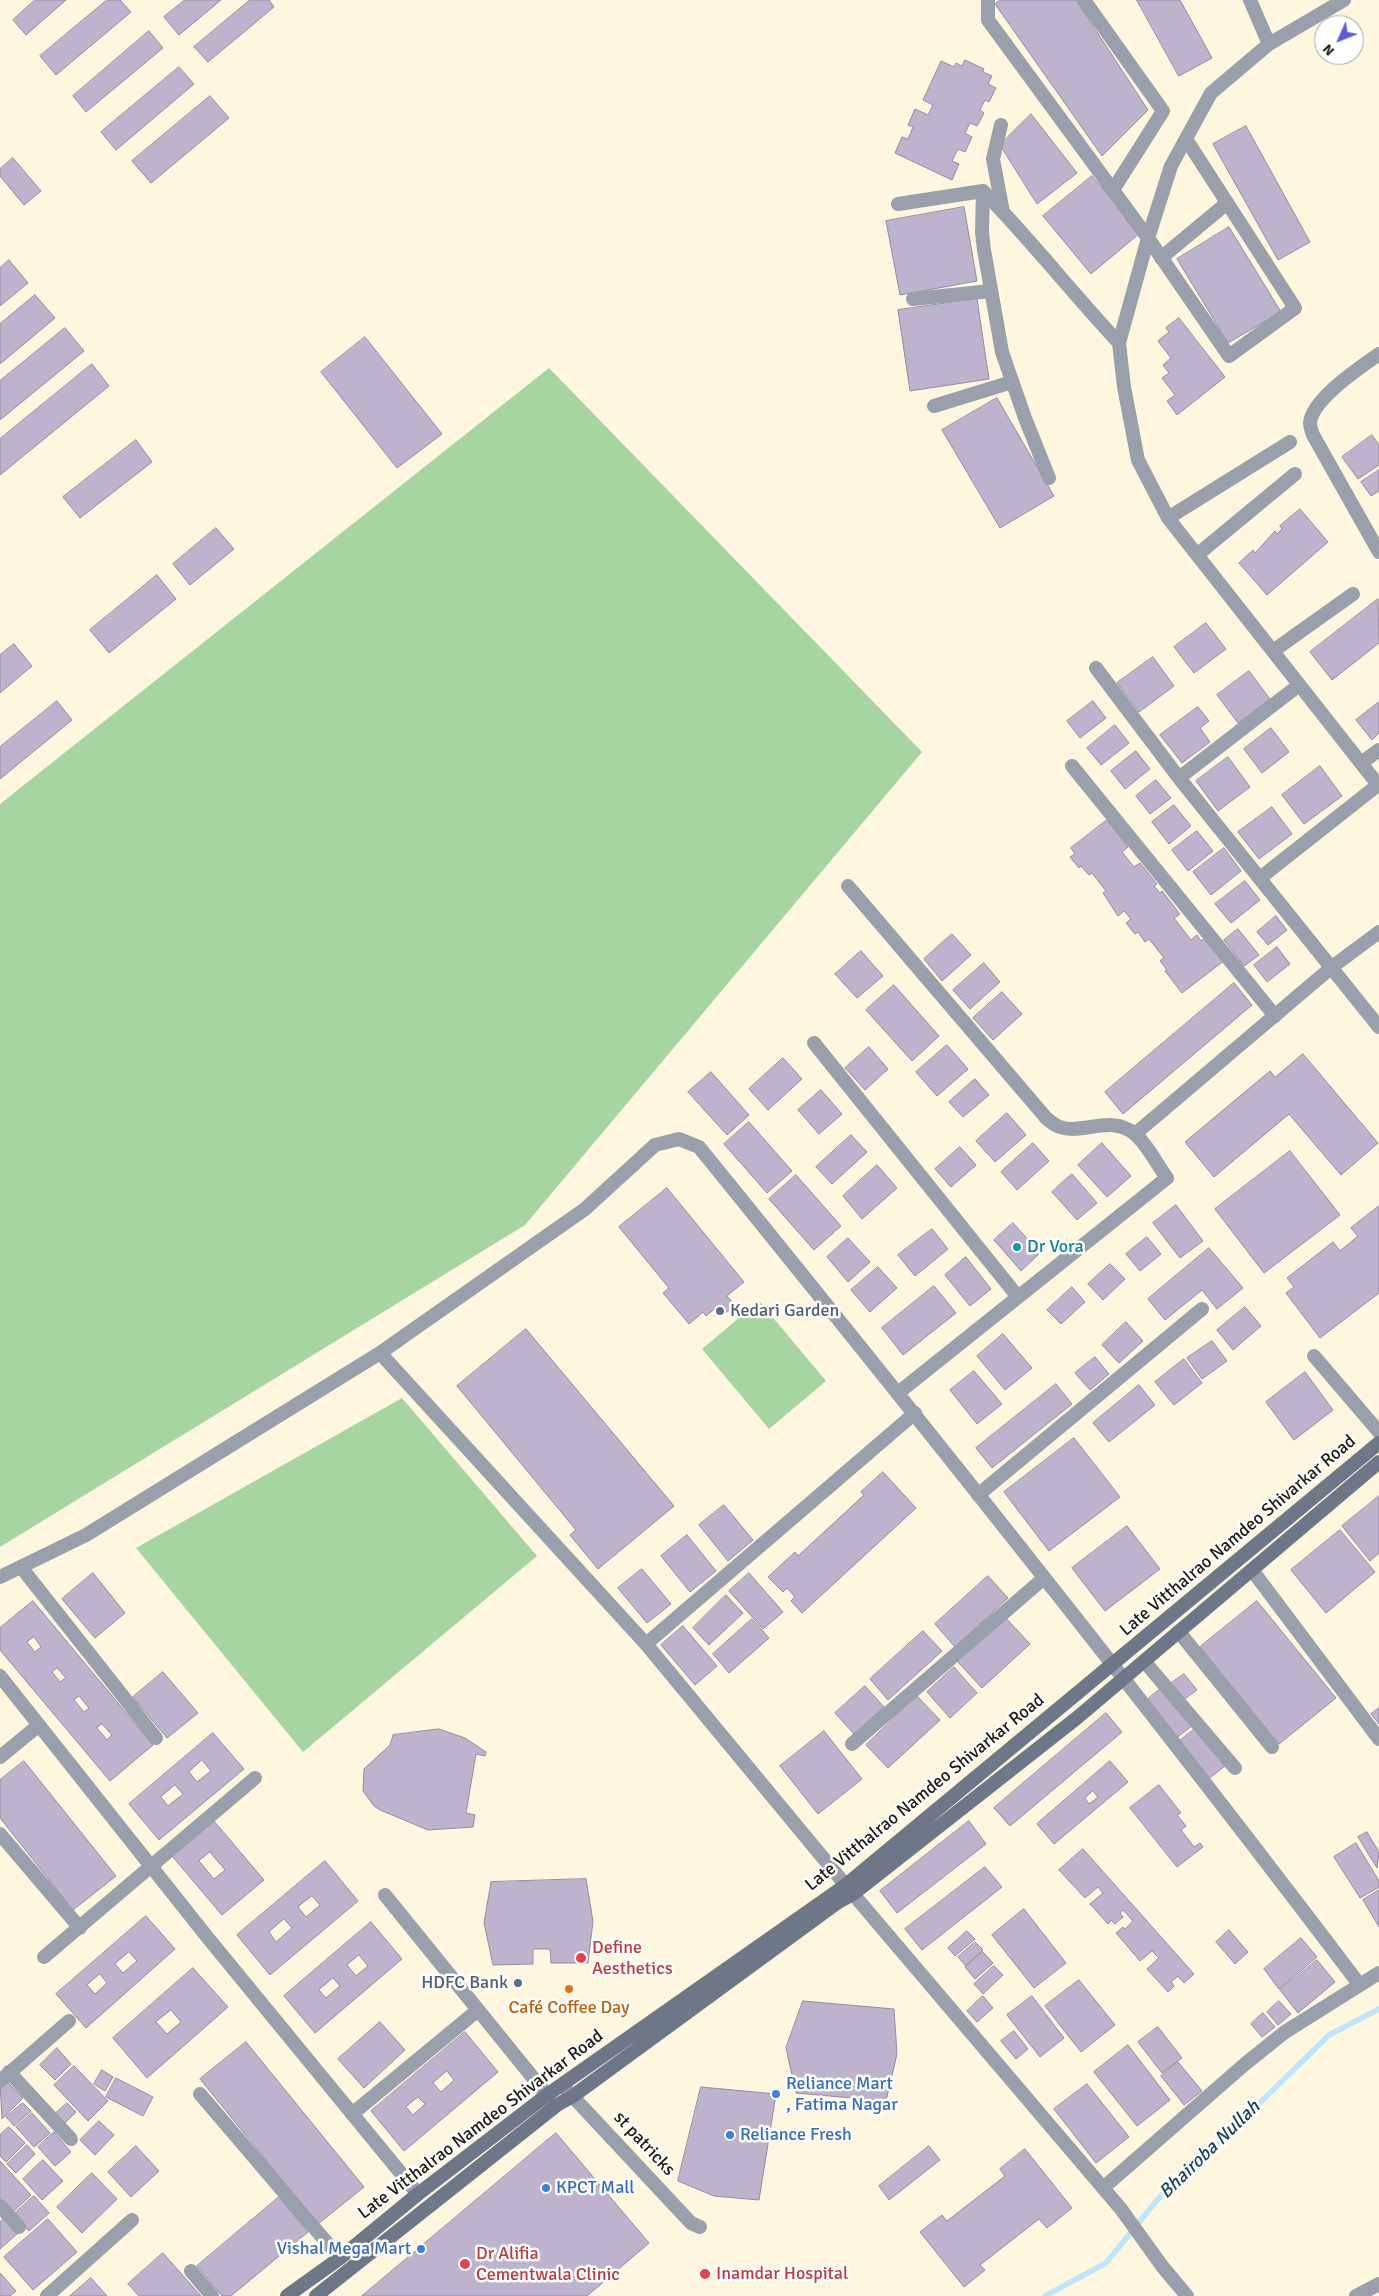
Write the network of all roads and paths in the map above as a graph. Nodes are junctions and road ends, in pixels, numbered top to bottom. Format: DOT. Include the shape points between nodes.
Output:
graph roads {
  1 [pos="988,0"];
  2 [pos="1084,0"];
  3 [pos="1250,0"];
  4 [pos="1344,0"];
  5 [pos="1270,44"];
  6 [pos="1001,125"];
  7 [pos="1186,140"];
  8 [pos="1113,190"];
  9 [pos="983,191"];
  10 [pos="1227,203"];
  11 [pos="898,204"];
  12 [pos="1003,212"];
  13 [pos="1148,238"];
  14 [pos="1162,258"];
  15 [pos="991,291"];
  16 [pos="913,299"];
  17 [pos="1119,344"];
  18 [pos="1379,354"];
  19 [pos="1012,382"];
  20 [pos="934,406"];
  21 [pos="1290,442"];
  22 [pos="1295,474"];
  23 [pos="1049,478"];
  24 [pos="1168,518"];
  25 [pos="1379,552"];
  26 [pos="1197,555"];
  27 [pos="1353,594"];
  28 [pos="1273,651"];
  29 [pos="1096,668"];
  30 [pos="1300,685"];
  31 [pos="1379,750"];
  32 [pos="1361,763"];
  33 [pos="1072,766"];
  34 [pos="1179,778"];
  35 [pos="1379,786"];
  36 [pos="1260,878"];
  37 [pos="848,886"];
  38 [pos="1379,932"];
  39 [pos="1332,967"];
  40 [pos="1275,1016"];
  41 [pos="1379,1027"];
  42 [pos="814,1043"];
  43 [pos="1135,1134"];
  44 [pos="1018,1297"];
  45 [pos="1202,1309"];
  46 [pos="380,1353"];
  47 [pos="1314,1356"];
  48 [pos="898,1393"];
  49 [pos="915,1413"];
  50 [pos="1379,1432"];
  51 [pos="1379,1443"];
  52 [pos="1379,1462"];
  53 [pos="978,1495"];
  54 [pos="21,1567"];
  55 [pos="1252,1570"];
  56 [pos="0,1578"];
  57 [pos="1044,1578"];
  58 [pos="1179,1632"];
  59 [pos="646,1644"];
  60 [pos="1144,1661"];
  61 [pos="1113,1665"];
  62 [pos="0,1676"];
  63 [pos="1124,1679"];
  64 [pos="39,1725"];
  65 [pos="156,1738"];
  66 [pos="1379,1739"];
  67 [pos="852,1744"];
  68 [pos="1272,1748"];
  69 [pos="0,1757"];
  70 [pos="1235,1768"];
  71 [pos="255,1778"];
  72 [pos="0,1834"];
  73 [pos="151,1866"];
  74 [pos="849,1890"];
  75 [pos="385,1895"];
  76 [pos="80,1928"];
  77 [pos="44,1957"];
  78 [pos="1379,1973"];
  79 [pos="1359,1984"];
  80 [pos="478,2010"];
  81 [pos="69,2021"];
  82 [pos="4,2076"];
  83 [pos="562,2085"];
  84 [pos="200,2094"];
  85 [pos="547,2095"];
  86 [pos="573,2096"];
  87 [pos="352,2114"];
  88 [pos="71,2139"];
  89 [pos="1103,2188"];
  90 [pos="418,2194"];
  91 [pos="0,2206"];
  92 [pos="132,2220"];
  93 [pos="19,2227"];
  94 [pos="700,2227"];
  95 [pos="340,2258"];
  96 [pos="191,2271"];
  97 [pos="1379,2284"];
  98 [pos="47,2296"];
  99 [pos="212,2296"];
  100 [pos="287,2296"];
  101 [pos="316,2296"];
  102 [pos="1187,2296"];
  103 [pos="1356,2296"];
  1 -- 8 [label="street" via="988,20"];
  2 -- 8 [label="street" via="1162,111"];
  3 -- 5 [label="street"];
  4 -- 5 [label="street"];
  5 -- 7 [label="street" via="1211,93"];
  6 -- 12 [label="street" via="993,159"];
  7 -- 10 [label="street"];
  7 -- 13 [label="street" via="1171,166"];
  8 -- 13 [label="street"];
  9 -- 11 [label="street"];
  9 -- 12 [label="street"];
  9 -- 15 [label="street" via="982,232"];
  10 -- 14 [label="street"];
  10 -- 14 [label="street" via="1295,308 1229,356"];
  12 -- 17 [label="street"];
  13 -- 14 [label="street"];
  13 -- 17 [label="street"];
  15 -- 16 [label="street"];
  15 -- 19 [label="street" via="1002,352"];
  17 -- 24 [label="street" via="1138,460"];
  18 -- 25 [label="street" via="1333,390 1317,408 1310,423 1313,435"];
  19 -- 20 [label="street"];
  19 -- 23 [label="street"];
  21 -- 24 [label="street"];
  22 -- 26 [label="street"];
  24 -- 26 [label="street"];
  26 -- 28 [label="street"];
  27 -- 28 [label="street"];
  28 -- 30 [label="street"];
  29 -- 34 [label="street"];
  30 -- 32 [label="street"];
  30 -- 34 [label="street"];
  31 -- 32 [label="street"];
  32 -- 35 [label="street"];
  33 -- 40 [label="street"];
  34 -- 36 [label="street"];
  35 -- 36 [label="street"];
  36 -- 39 [label="street"];
  37 -- 43 [label="street" via="1047,1119 1060,1128 1099,1124 1118,1126"];
  38 -- 39 [label="street"];
  39 -- 40 [label="street"];
  39 -- 41 [label="street"];
  40 -- 43 [label="street"];
  42 -- 44 [label="street"];
  43 -- 44 [label="street" via="1167,1178"];
  44 -- 48 [label="street"];
  45 -- 53 [label="street"];
  46 -- 48 [label="street" via="585,1209 655,1145 679,1139 699,1147"];
  46 -- 54 [label="street" via="86,1535"];
  46 -- 59 [label="street"];
  47 -- 50 [label="street"];
  48 -- 49 [label="street"];
  49 -- 53 [label="street"];
  49 -- 59 [label="street"];
  51 -- 61 [label="main road, Late Vitthalrao Namdeo Shivarkar Road"];
  52 -- 55 [label="main road, Late Vitthalrao Namdeo Shivarkar Road"];
  53 -- 57 [label="street"];
  54 -- 56 [label="street"];
  54 -- 65 [label="street"];
  55 -- 58 [label="main road, Late Vitthalrao Namdeo Shivarkar Road"];
  55 -- 66 [label="street"];
  57 -- 61 [label="street"];
  57 -- 67 [label="street"];
  58 -- 60 [label="main road, Late Vitthalrao Namdeo Shivarkar Road"];
  58 -- 68 [label="street"];
  59 -- 74 [label="street"];
  60 -- 63 [label="main road, Late Vitthalrao Namdeo Shivarkar Road"];
  60 -- 70 [label="street"];
  61 -- 63 [label="street"];
  61 -- 74 [label="main road, Late Vitthalrao Namdeo Shivarkar Road"];
  62 -- 64 [label="street"];
  63 -- 74 [label="main road, Late Vitthalrao Namdeo Shivarkar Road"];
  63 -- 79 [label="street"];
  64 -- 69 [label="street"];
  64 -- 73 [label="street"];
  71 -- 73 [label="street"];
  72 -- 76 [label="street"];
  73 -- 76 [label="street"];
  73 -- 87 [label="street"];
  74 -- 83 [label="main road, Late Vitthalrao Namdeo Shivarkar Road"];
  74 -- 86 [label="main road, Late Vitthalrao Namdeo Shivarkar Road" via="838,1902"];
  74 -- 89 [label="street"];
  75 -- 80 [label="street"];
  76 -- 77 [label="street"];
  78 -- 79 [label="street"];
  79 -- 89 [label="street" via="1285,2032"];
  80 -- 85 [label="street"];
  80 -- 87 [label="street"];
  81 -- 82 [label="street"];
  82 -- 88 [label="street"];
  83 -- 85 [label="main road, Late Vitthalrao Namdeo Shivarkar Road"];
  83 -- 86 [label="street, st patricks"];
  84 -- 95 [label="street"];
  85 -- 90 [label="main road, Late Vitthalrao Namdeo Shivarkar Road"];
  86 -- 94 [label="street, st patricks" via="691,2223"];
  86 -- 101 [label="main road, Late Vitthalrao Namdeo Shivarkar Road" via="510,2141"];
  87 -- 90 [label="street"];
  89 -- 102 [label="street"];
  90 -- 95 [label="main road, Late Vitthalrao Namdeo Shivarkar Road"];
  91 -- 93 [label="street"];
  92 -- 98 [label="street"];
  95 -- 100 [label="main road, Late Vitthalrao Namdeo Shivarkar Road"];
  96 -- 99 [label="street"];
  97 -- 103 [label="street"];
}
